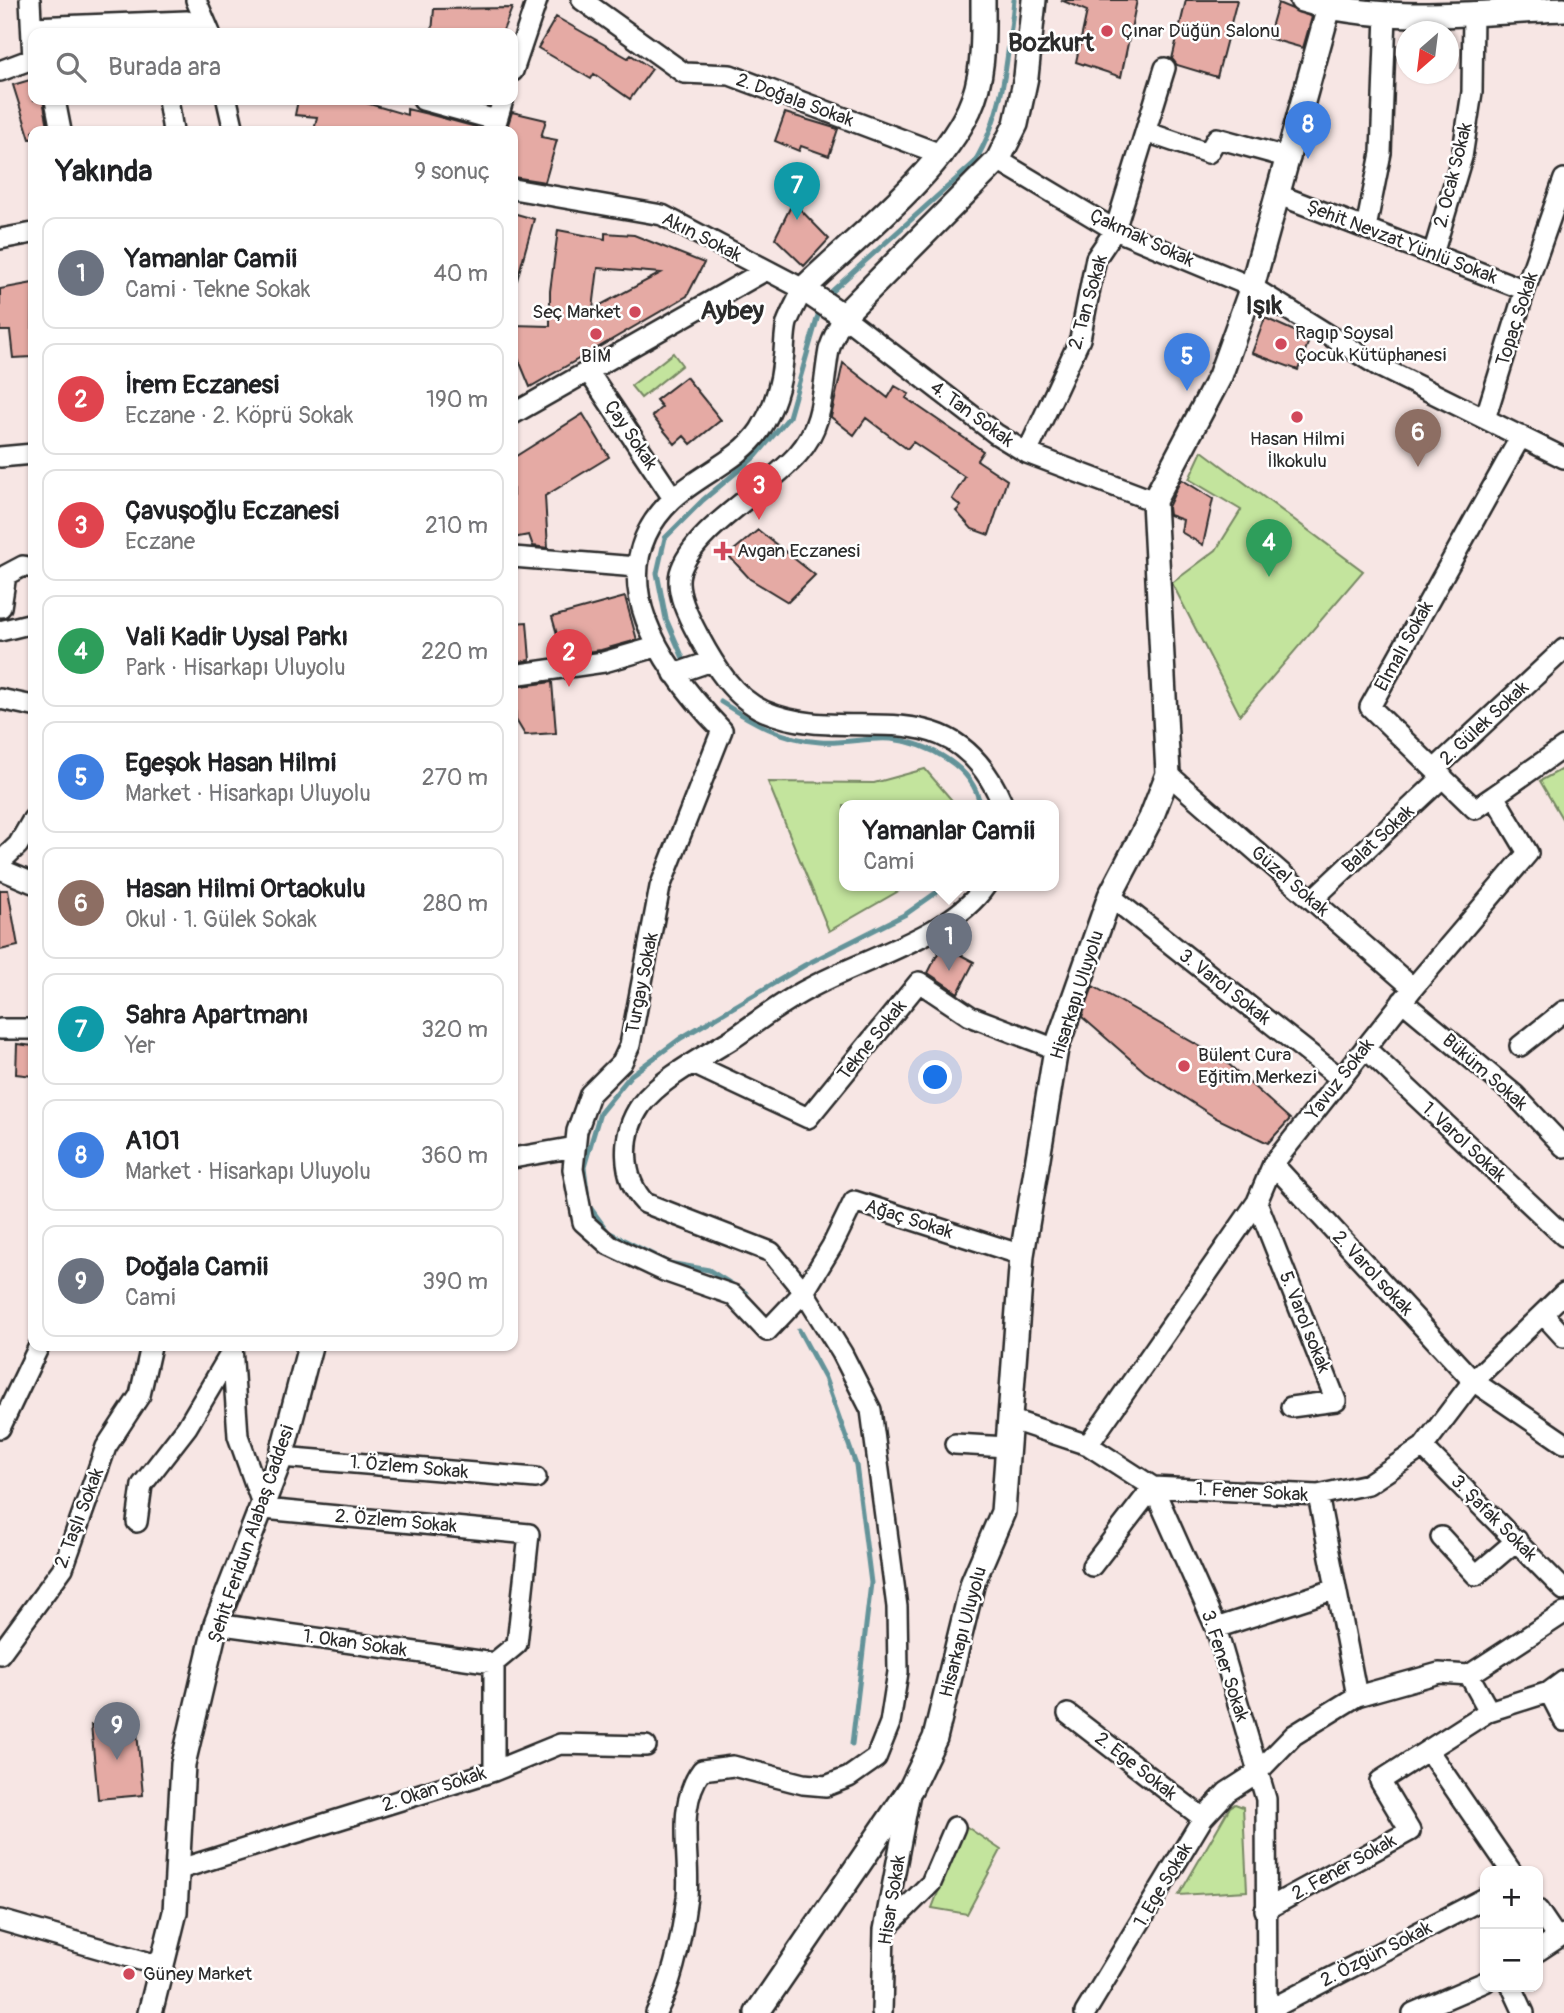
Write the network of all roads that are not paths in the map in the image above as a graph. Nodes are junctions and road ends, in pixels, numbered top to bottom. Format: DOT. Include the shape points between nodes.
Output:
graph roads {
  1 [pos="30,0"];
  2 [pos="196,0"];
  3 [pos="537,0"];
  4 [pos="582,0"];
  5 [pos="983,0"];
  6 [pos="1034,0"];
  7 [pos="1302,0"];
  8 [pos="1330,4"];
  9 [pos="1421,7"];
  10 [pos="1564,9"];
  11 [pos="1473,12"];
  12 [pos="1386,14"];
  13 [pos="32,27"];
  14 [pos="156,27"];
  15 [pos="197,28"];
  16 [pos="208,28"];
  17 [pos="518,56"];
  18 [pos="28,61"];
  19 [pos="1165,68"];
  20 [pos="0,71"];
  21 [pos="56,105"];
  22 [pos="169,105"];
  23 [pos="228,105"];
  24 [pos="437,105"];
  25 [pos="501,105"];
  26 [pos="60,126"];
  27 [pos="172,126"];
  28 [pos="233,126"];
  29 [pos="495,126"];
  30 [pos="1146,132"];
  31 [pos="943,155"];
  32 [pos="1290,158"];
  33 [pos="998,160"];
  34 [pos="1563,187"];
  35 [pos="518,190"];
  36 [pos="1279,195"];
  37 [pos="1366,228"];
  38 [pos="1115,230"];
  39 [pos="28,234"];
  40 [pos="0,239"];
  41 [pos="1433,254"];
  42 [pos="766,270"];
  43 [pos="1252,287"];
  44 [pos="803,289"];
  45 [pos="1525,290"];
  46 [pos="843,316"];
  47 [pos="588,371"];
  48 [pos="518,411"];
  49 [pos="1485,419"];
  50 [pos="1521,436"];
  51 [pos="1027,453"];
  52 [pos="28,454"];
  53 [pos="0,457"];
  54 [pos="1564,458"];
  55 [pos="673,498"];
  56 [pos="1154,501"];
  57 [pos="518,557"];
  58 [pos="28,567"];
  59 [pos="637,567"];
  60 [pos="0,611"];
  61 [pos="28,623"];
  62 [pos="0,631"];
  63 [pos="656,647"];
  64 [pos="1564,649"];
  65 [pos="712,662"];
  66 [pos="518,674"];
  67 [pos="674,674"];
  68 [pos="0,699"];
  69 [pos="28,705"];
  70 [pos="1564,747"];
  71 [pos="1439,773"];
  72 [pos="1168,774"];
  73 [pos="1494,796"];
  74 [pos="1001,800"];
  75 [pos="28,828"];
  76 [pos="0,863"];
  77 [pos="0,869"];
  78 [pos="28,881"];
  79 [pos="981,891"];
  80 [pos="1110,897"];
  81 [pos="1312,900"];
  82 [pos="1408,995"];
  83 [pos="1564,1011"];
  84 [pos="0,1029"];
  85 [pos="28,1029"];
  86 [pos="1520,1046"];
  87 [pos="1365,1048"];
  88 [pos="1056,1049"];
  89 [pos="694,1064"];
  90 [pos="1340,1079"];
  91 [pos="575,1147"];
  92 [pos="1564,1147"];
  93 [pos="518,1157"];
  94 [pos="1273,1164"];
  95 [pos="1257,1202"];
  96 [pos="1564,1236"];
  97 [pos="1022,1255"];
  98 [pos="804,1292"];
  99 [pos="1564,1293"];
  100 [pos="1543,1314"];
  101 [pos="1564,1337"];
  102 [pos="36,1351"];
  103 [pos="150,1351"];
  104 [pos="230,1351"];
  105 [pos="232,1351"];
  106 [pos="309,1351"];
  107 [pos="1473,1381"];
  108 [pos="1291,1407"];
  109 [pos="1009,1419"];
  110 [pos="0,1428"];
  111 [pos="1564,1443"];
  112 [pos="955,1444"];
  113 [pos="1088,1445"];
  114 [pos="1007,1447"];
  115 [pos="1423,1447"];
  116 [pos="281,1457"];
  117 [pos="536,1478"];
  118 [pos="1153,1487"];
  119 [pos="1318,1495"];
  120 [pos="264,1509"];
  121 [pos="137,1522"];
  122 [pos="1441,1537"];
  123 [pos="1517,1540"];
  124 [pos="1092,1566"];
  125 [pos="1336,1589"];
  126 [pos="1564,1590"];
  127 [pos="1564,1613"];
  128 [pos="216,1624"];
  129 [pos="1216,1628"];
  130 [pos="0,1654"];
  131 [pos="494,1663"];
  132 [pos="1469,1675"];
  133 [pos="1559,1688"];
  134 [pos="1357,1696"];
  135 [pos="1489,1711"];
  136 [pos="1068,1714"];
  137 [pos="1564,1721"];
  138 [pos="646,1746"];
  139 [pos="1428,1750"];
  140 [pos="494,1771"];
  141 [pos="1258,1772"];
  142 [pos="911,1788"];
  143 [pos="1203,1818"];
  144 [pos="955,1827"];
  145 [pos="1508,1866"];
  146 [pos="180,1870"];
  147 [pos="1480,1901"];
  148 [pos="1265,1910"];
  149 [pos="1543,1916"];
  150 [pos="0,1920"];
  151 [pos="884,1930"];
  152 [pos="1561,1936"];
  153 [pos="1543,1948"];
  154 [pos="161,1966"];
  155 [pos="1480,1984"];
  156 [pos="1514,1992"];
  157 [pos="1267,2012"];
  158 [pos="149,2013"];
  159 [pos="656,2013"];
  160 [pos="757,2013"];
  161 [pos="882,2013"];
  162 [pos="1085,2013"];
  163 [pos="1413,2013"];
  164 [pos="1524,2013"];
  1 -- 13 [label="street"];
  2 -- 16 [label="street"];
  3 -- 17 [label="street"];
  4 -- 31 [label="street, 2. Doğala Sokak" via="684,73 730,75"];
  5 -- 31 [label="street" via="983,60 970,109"];
  6 -- 33 [label="street" via="1016,124"];
  7 -- 8 [label="street"];
  8 -- 12 [label="street"];
  8 -- 32 [label="street"];
  9 -- 11 [label="street"];
  9 -- 12 [label="street"];
  10 -- 11 [label="street"];
  11 -- 41 [label="street, 2. Ocak Sokak" via="1472,92 1462,157"];
  12 -- 37 [label="street" via="1381,153"];
  13 -- 14 [label="street"];
  14 -- 15 [label="street" via="187,20"];
  18 -- 20 [label="street"];
  19 -- 30 [label="street, 2. Tan Sokak"];
  21 -- 26 [label="street"];
  22 -- 27 [label="street"];
  23 -- 28 [label="street"];
  24 -- 29 [label="street"];
  25 -- 29 [label="street"];
  30 -- 32 [label="street" via="1208,153 1217,138"];
  30 -- 38 [label="street, 2. Tan Sokak"];
  31 -- 44 [label="street"];
  32 -- 36 [label="street"];
  33 -- 38 [label="street, Çakmak Sokak"];
  33 -- 46 [label="street"];
  34 -- 45 [label="street, Topaç Sokak"];
  35 -- 42 [label="street, Akın Sokak" via="662,215"];
  36 -- 37 [label="street, Şehit Nevzat Yünlü Sokak"];
  36 -- 43 [label="street"];
  37 -- 41 [label="street, Şehit Nevzat Yünlü Sokak"];
  38 -- 43 [label="street, Çakmak Sokak"];
  38 -- 51 [label="street, 2. Tan Sokak" via="1096,258 1080,339"];
  39 -- 40 [label="street"];
  41 -- 45 [label="street, Şehit Nevzat Yünlü Sokak"];
  42 -- 44 [label="street, Akın Sokak"];
  42 -- 47 [label="street"];
  43 -- 49 [label="street, Çakmak Sokak" via="1380,367"];
  43 -- 56 [label="street" via="1220,376"];
  44 -- 46 [label="street"];
  44 -- 55 [label="street" via="787,325 778,396 758,433"];
  45 -- 49 [label="street, Topaç Sokak"];
  46 -- 51 [label="street, 4. Tan Sokak"];
  46 -- 65 [label="street" via="830,347 818,424 777,476 697,541 682,568 680,593"];
  47 -- 48 [label="street"];
  47 -- 55 [label="street, Çay Sokak"];
  49 -- 50 [label="street, Çakmak Sokak"];
  50 -- 54 [label="street, Çakmak Sokak"];
  50 -- 71 [label="street, Elmalı Sokak" via="1370,707"];
  51 -- 56 [label="street, 4. Tan Sokak"];
  52 -- 53 [label="street"];
  55 -- 59 [label="street" via="644,538"];
  56 -- 72 [label="street, Hisarkapı Uluyolu"];
  57 -- 59 [label="street"];
  58 -- 60 [label="street" via="6,575"];
  59 -- 63 [label="street" via="639,595"];
  61 -- 62 [label="street"];
  63 -- 66 [label="street" via="604,662"];
  63 -- 67 [label="street"];
  64 -- 71 [label="street, 2. Gülek Sokak"];
  65 -- 67 [label="street"];
  65 -- 74 [label="street" via="735,691 763,711 799,720 912,726 944,736 969,754 993,781"];
  67 -- 91 [label="street, Turgay Sokak" via="722,730 660,887 630,1045 622,1062 590,1094"];
  68 -- 69 [label="street"];
  70 -- 73 [label="street"];
  71 -- 73 [label="street, Elmalı Sokak" via="1475,809"];
  71 -- 81 [label="street, Balat Sokak"];
  72 -- 80 [label="street, Hisarkapı Uluyolu"];
  72 -- 81 [label="street, Güzel Sokak"];
  73 -- 82 [label="street, Yavuz Sokak" via="1528,853"];
  75 -- 76 [label="street"];
  77 -- 78 [label="street"];
  79 -- 89 [label="street" via="943,923 807,989"];
  80 -- 88 [label="street, Hisarkapı Uluyolu"];
  80 -- 90 [label="street, 3. Varol Sokak"];
  81 -- 82 [label="street, Güzel Sokak"];
  82 -- 87 [label="street, Yavuz Sokak"];
  82 -- 92 [label="street, Büküm Sokak"];
  83 -- 86 [label="street"];
  84 -- 85 [label="street"];
  87 -- 90 [label="street, Yavuz Sokak"];
  87 -- 96 [label="street, 1. Varol Sokak"];
  88 -- 89 [label="street, Tekne Sokak" via="970,1016 919,982 808,1118"];
  88 -- 97 [label="street, Hisarkapı Uluyolu"];
  89 -- 98 [label="street" via="640,1106 626,1153 628,1178 635,1193 645,1203 771,1252"];
  90 -- 94 [label="street, Yavuz Sokak"];
  91 -- 93 [label="street"];
  91 -- 98 [label="street, Turgay Sokak" via="573,1169 583,1222 609,1245 733,1295 767,1331"];
  94 -- 95 [label="street, Yavuz Sokak"];
  94 -- 107 [label="street, 2. Varol sokak"];
  95 -- 108 [label="street, 5. Varol sokak" via="1336,1401"];
  95 -- 113 [label="street, Yavuz Sokak"];
  97 -- 98 [label="street, Ağaç Sokak" via="854,1201"];
  97 -- 109 [label="street, Hisarkapı Uluyolu"];
  98 -- 159 [label="street" via="871,1410 897,1607 898,1672 890,1723 876,1758 826,1786 733,1766 702,1770 690,1786 687,1896 675,1962"];
  99 -- 100 [label="street, 1. Fener Sokak"];
  100 -- 101 [label="street"];
  100 -- 107 [label="street, 1. Fener Sokak"];
  102 -- 110 [label="street"];
  103 -- 130 [label="street, 2. Taşlı Sokak" via="140,1395 106,1447 63,1569"];
  104 -- 121 [label="street" via="187,1427 142,1485"];
  105 -- 120 [label="street" via="238,1437"];
  106 -- 116 [label="street, Şehit Feridun Alabaş Caddesi"];
  107 -- 111 [label="street, 2. Varol sokak"];
  107 -- 115 [label="street, 1. Fener Sokak"];
  109 -- 113 [label="street"];
  109 -- 114 [label="street, Hisarkapı Uluyolu"];
  112 -- 114 [label="street"];
  113 -- 118 [label="street"];
  114 -- 142 [label="street, Hisarkapı Uluyolu" via="1003,1512 973,1582 935,1738"];
  115 -- 119 [label="street, 1. Fener Sokak" via="1368,1484"];
  115 -- 123 [label="street, 3. Şafak Sokak"];
  116 -- 117 [label="street, 1. Özlem Sokak"];
  116 -- 120 [label="street, Şehit Feridun Alabaş Caddesi"];
  118 -- 119 [label="street, 1. Fener Sokak"];
  118 -- 124 [label="street"];
  118 -- 129 [label="street, 3. Fener Sokak"];
  119 -- 125 [label="street"];
  120 -- 128 [label="street, Şehit Feridun Alabaş Caddesi"];
  120 -- 131 [label="street, 2. Özlem Sokak" via="529,1534 517,1644"];
  122 -- 123 [label="street" via="1476,1575"];
  123 -- 126 [label="street, 3. Şafak Sokak"];
  125 -- 129 [label="street"];
  125 -- 134 [label="street"];
  127 -- 132 [label="street"];
  128 -- 131 [label="street, 1. Okan Sokak"];
  128 -- 146 [label="street, Şehit Feridun Alabaş Caddesi" via="183,1764"];
  129 -- 141 [label="street, 3. Fener Sokak"];
  131 -- 140 [label="street, 2. Okan Sokak"];
  132 -- 134 [label="street, 1. Ege Sokak" via="1439,1673"];
  132 -- 135 [label="street"];
  133 -- 135 [label="street"];
  133 -- 137 [label="street"];
  134 -- 141 [label="street, 1. Ege Sokak" via="1294,1735"];
  135 -- 139 [label="street"];
  136 -- 143 [label="street, 2. Ege Sokak"];
  138 -- 140 [label="street" via="560,1744"];
  139 -- 145 [label="street"];
  139 -- 148 [label="street, 2. Fener Sokak" via="1380,1782 1410,1831"];
  140 -- 146 [label="street, 2. Okan Sokak"];
  141 -- 143 [label="street, 1. Ege Sokak" via="1227,1792"];
  141 -- 148 [label="street, 3. Fener Sokak" via="1266,1799"];
  142 -- 151 [label="street, Hisar Sokak"];
  142 -- 160 [label="street, Hisarkapı Uluyolu"];
  143 -- 162 [label="street, 1. Ege Sokak"];
  144 -- 151 [label="street" via="931,1883"];
  146 -- 154 [label="street, Şehit Feridun Alabaş Caddesi"];
  147 -- 157 [label="street, 2. Özgün Sokak"];
  148 -- 157 [label="street, 3. Fener Sokak"];
  149 -- 152 [label="street"];
  150 -- 154 [label="street"];
  151 -- 161 [label="street, Hisar Sokak"];
  152 -- 153 [label="street"];
  154 -- 158 [label="street, Şehit Feridun Alabaş Caddesi"];
  155 -- 163 [label="street"];
  156 -- 164 [label="street"];
}
